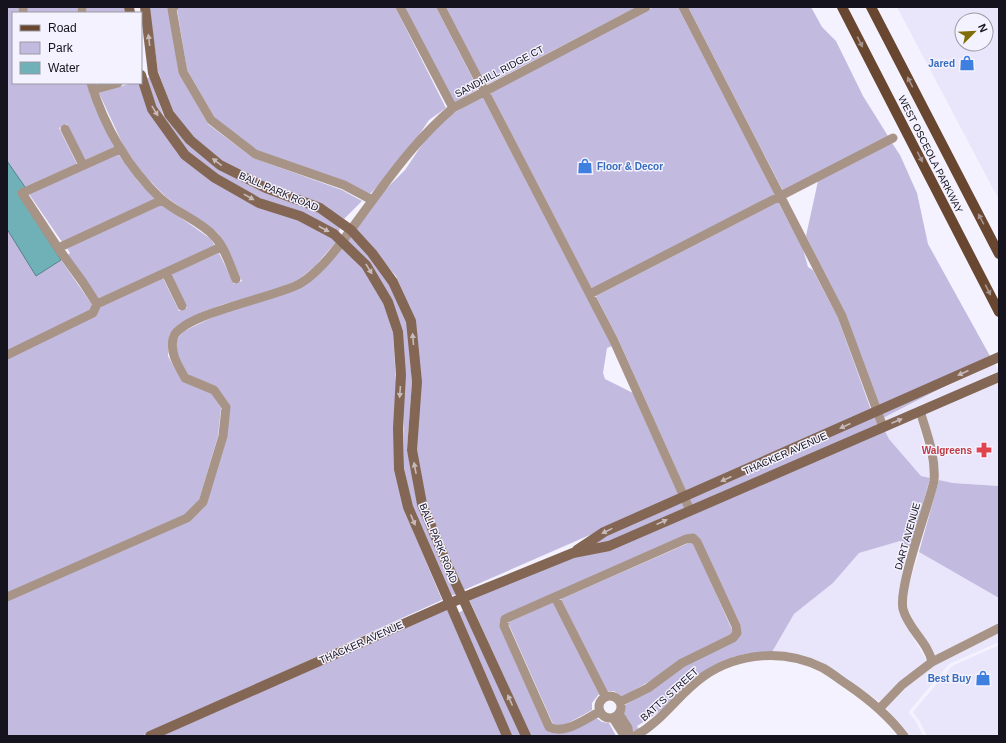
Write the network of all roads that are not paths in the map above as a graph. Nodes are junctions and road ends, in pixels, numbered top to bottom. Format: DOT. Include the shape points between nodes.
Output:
graph roads {
  1 [pos="145,7"];
  2 [pos="174,7"];
  3 [pos="400,7"];
  4 [pos="441,7"];
  5 [pos="646,7"];
  6 [pos="683,7"];
  7 [pos="842,7"];
  8 [pos="871,7"];
  9 [pos="153,73"];
  10 [pos="142,76"];
  11 [pos="142,79"];
  12 [pos="112,84"];
  13 [pos="92,87"];
  14 [pos="484,90"];
  15 [pos="453,108"];
  16 [pos="65,129"];
  17 [pos="893,138"];
  18 [pos="120,149"];
  19 [pos="83,166"];
  20 [pos="780,196"];
  21 [pos="162,200"];
  22 [pos="372,200"];
  23 [pos="351,230"];
  24 [pos="342,242"];
  25 [pos="221,247"];
  26 [pos="58,248"];
  27 [pos="999,254"];
  28 [pos="166,273"];
  29 [pos="236,279"];
  30 [pos="590,294"];
  31 [pos="97,304"];
  32 [pos="182,306"];
  33 [pos="999,312"];
  34 [pos="7,355"];
  35 [pos="999,357"];
  36 [pos="999,377"];
  37 [pos="920,411"];
  38 [pos="876,412"];
  39 [pos="883,427"];
  40 [pos="789,451"];
  41 [pos="795,465"];
  42 [pos="684,498"];
  43 [pos="690,510"];
  44 [pos="573,553"];
  45 [pos="7,597"];
  46 [pos="555,597"];
  47 [pos="462,598"];
  48 [pos="448,603"];
  49 [pos="999,628"];
  50 [pos="932,662"];
  51 [pos="605,696"];
  52 [pos="620,702"];
  53 [pos="880,708"];
  54 [pos="599,712"];
  55 [pos="616,716"];
  56 [pos="150,736"];
  57 [pos="507,736"];
  58 [pos="526,736"];
  59 [pos="631,736"];
  60 [pos="904,736"];
  9 -- 1 [label="street, BALL PARK ROAD, one-way"];
  2 -- 22 [label="street" via="172,8 183,72 211,120 254,154 344,185"];
  3 -- 15 [label="street"];
  4 -- 14 [label="street"];
  5 -- 14 [label="street, SANDHILL RIDGE CT"];
  6 -- 20 [label="street"];
  7 -- 33 [label="main road, WEST OSCEOLA PARKWAY, one-way"];
  27 -- 8 [label="main road, WEST OSCEOLA PARKWAY, one-way"];
  9 -- 10 [label="street"];
  23 -- 9 [label="street, BALL PARK ROAD, one-way" via="320,208 266,188 220,165 190,140 169,114"];
  11 -- 24 [label="street, BALL PARK ROAD, one-way" via="152,109 185,155 214,178 260,203 300,216 334,234"];
  12 -- 13 [label="street"];
  13 -- 18 [label="street"];
  14 -- 15 [label="street, SANDHILL RIDGE CT"];
  14 -- 30 [label="street"];
  15 -- 22 [label="street, SANDHILL RIDGE CT" via="417,142"];
  16 -- 19 [label="street"];
  17 -- 20 [label="street"];
  18 -- 19 [label="street"];
  18 -- 21 [label="street"];
  19 -- 26 [label="street" via="22,193"];
  20 -- 30 [label="street"];
  20 -- 38 [label="street" via="842,316"];
  21 -- 25 [label="street" via="214,236"];
  21 -- 26 [label="street"];
  22 -- 23 [label="street, SANDHILL RIDGE CT"];
  23 -- 24 [label="street, SANDHILL RIDGE CT"];
  47 -- 23 [label="street, BALL PARK ROAD, one-way" via="422,504 412,450 417,382 412,320 394,282"];
  24 -- 45 [label="street, SANDHILL RIDGE CT" via="300,284 278,293 222,308 181,328 173,337 172,354 185,378 214,390 226,406 223,436 203,502 187,518"];
  24 -- 48 [label="street, BALL PARK ROAD, one-way" via="366,265 388,302 398,332 401,374 399,469 408,507"];
  25 -- 28 [label="street"];
  25 -- 29 [label="street"];
  26 -- 31 [label="street"];
  28 -- 31 [label="street"];
  28 -- 32 [label="street"];
  30 -- 42 [label="street" via="614,341"];
  31 -- 34 [label="street" via="94,313"];
  35 -- 38 [label="street, THACKER AVENUE, one-way"];
  36 -- 37 [label="street, THACKER AVENUE"];
  39 -- 37 [label="street, THACKER AVENUE, one-way"];
  37 -- 50 [label="street, DART AVENUE" via="933,456 934,482 904,588 903,607"];
  38 -- 39 [label="street"];
  38 -- 40 [label="street, THACKER AVENUE, one-way"];
  39 -- 41 [label="street, THACKER AVENUE"];
  40 -- 41 [label="street"];
  40 -- 42 [label="street, THACKER AVENUE, one-way"];
  41 -- 43 [label="street, THACKER AVENUE"];
  42 -- 43 [label="street"];
  42 -- 44 [label="street, THACKER AVENUE, one-way" via="604,532"];
  44 -- 43 [label="street, THACKER AVENUE, one-way" via="609,546"];
  44 -- 47 [label="street, THACKER AVENUE"];
  46 -- 51 [label="street"];
  46 -- 52 [label="street" via="686,539 693,538 697,542 737,633 733,638 682,663 648,688"];
  46 -- 54 [label="street" via="505,620 504,626 549,727 564,730"];
  47 -- 48 [label="street, THACKER AVENUE"];
  58 -- 47 [label="street, BALL PARK ROAD, one-way"];
  48 -- 56 [label="street, THACKER AVENUE"];
  48 -- 57 [label="street, BALL PARK ROAD"];
  49 -- 50 [label="street"];
  50 -- 53 [label="street" via="902,685"];
  51 -- 52 [label="street" via="614,696"];
  51 -- 54 [label="street" via="600,701"];
  52 -- 55 [label="street"];
  53 -- 59 [label="street, BATTS STREET" via="823,668 781,656 760,656 741,659 708,674 692,686 660,719"];
  53 -- 60 [label="street, BATTS STREET"];
  54 -- 55 [label="street" via="606,718"];
  55 -- 59 [label="street" via="628,728"];
}
